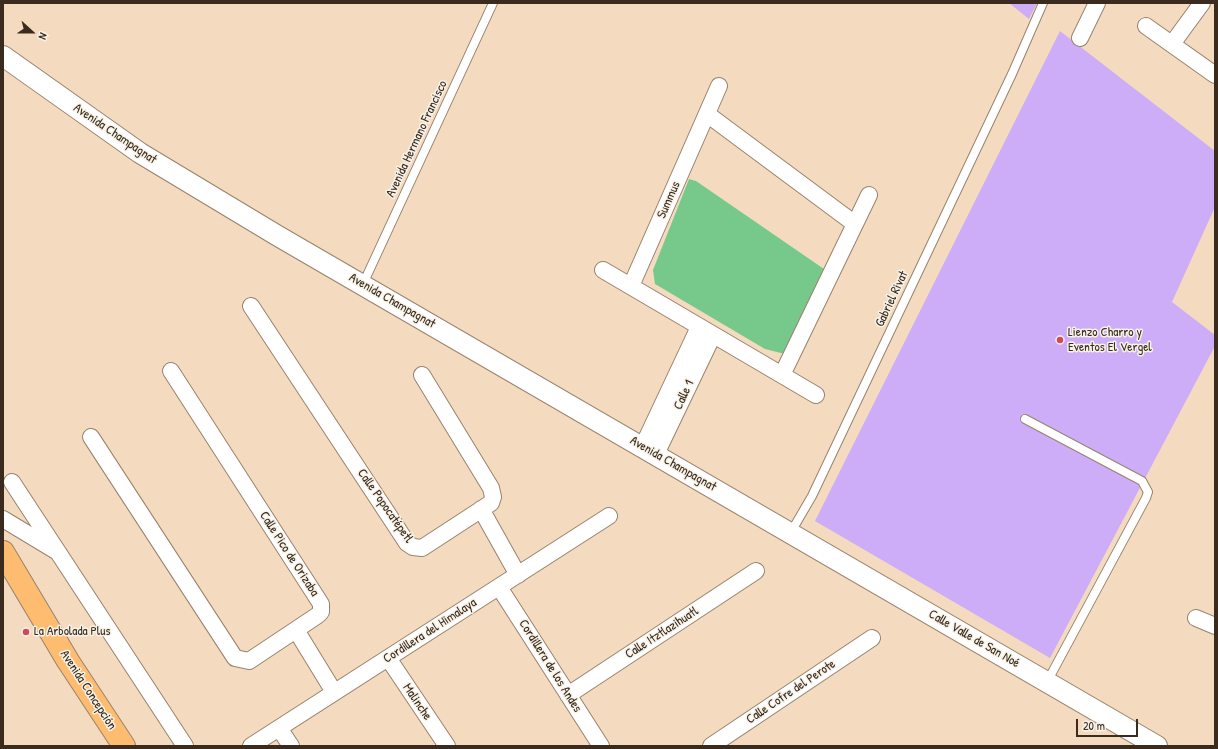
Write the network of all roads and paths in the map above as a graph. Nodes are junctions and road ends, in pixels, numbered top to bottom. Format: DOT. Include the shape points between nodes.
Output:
graph roads {
  1 [pos="493,3"];
  2 [pos="1043,3"];
  3 [pos="1097,3"];
  4 [pos="1202,3"];
  5 [pos="1146,26"];
  6 [pos="1080,38"];
  7 [pos="1172,44"];
  8 [pos="3,56"];
  9 [pos="1215,75"];
  10 [pos="719,86"];
  11 [pos="706,114"];
  12 [pos="869,195"];
  13 [pos="855,224"];
  14 [pos="603,270"];
  15 [pos="363,284"];
  16 [pos="631,286"];
  17 [pos="251,306"];
  18 [pos="706,331"];
  19 [pos="171,371"];
  20 [pos="422,375"];
  21 [pos="782,375"];
  22 [pos="816,395"];
  23 [pos="1025,419"];
  24 [pos="91,437"];
  25 [pos="649,450"];
  26 [pos="12,482"];
  27 [pos="481,509"];
  28 [pos="609,516"];
  29 [pos="3,520"];
  30 [pos="791,532"];
  31 [pos="3,552"];
  32 [pos="59,552"];
  33 [pos="756,571"];
  34 [pos="518,575"];
  35 [pos="499,587"];
  36 [pos="1196,618"];
  37 [pos="1215,626"];
  38 [pos="296,630"];
  39 [pos="872,638"];
  40 [pos="388,658"];
  41 [pos="1047,682"];
  42 [pos="334,692"];
  43 [pos="568,695"];
  44 [pos="279,728"];
  45 [pos="183,742"];
  46 [pos="124,746"];
  47 [pos="199,746"];
  48 [pos="251,746"];
  49 [pos="291,746"];
  50 [pos="447,746"];
  51 [pos="601,746"];
  52 [pos="711,746"];
  53 [pos="1157,746"];
  1 -- 15 [label="lane, Avenida Hermano Francisco"];
  2 -- 30 [label="lane, Gabriel Rivat" via="1012,74 812,496"];
  3 -- 6 [label="street"];
  4 -- 7 [label="street"];
  5 -- 7 [label="street"];
  7 -- 9 [label="street"];
  8 -- 15 [label="street, Avenida Champagnat" via="140,153"];
  10 -- 11 [label="street, Summus"];
  11 -- 13 [label="street"];
  11 -- 16 [label="street, Summus"];
  12 -- 13 [label="street"];
  13 -- 21 [label="street"];
  14 -- 16 [label="street"];
  15 -- 25 [label="street, Avenida Champagnat"];
  16 -- 18 [label="street"];
  17 -- 27 [label="street, Calle Popocatépetl" via="407,543 422,548"];
  18 -- 21 [label="street"];
  18 -- 25 [label="street, Calle 1"];
  19 -- 38 [label="street, Calle Pico de Orizaba" via="321,604 321,612"];
  20 -- 27 [label="street, Calle Popocatépetl" via="490,488 493,497 490,503"];
  21 -- 22 [label="street"];
  23 -- 41 [label="lane" via="1142,481 1148,492"];
  24 -- 38 [label="street, Calle Pico de Orizaba" via="235,658 249,661"];
  25 -- 30 [label="street, Avenida Champagnat"];
  26 -- 32 [label="street"];
  27 -- 34 [label="street"];
  28 -- 34 [label="street, Cordillera del Himalaya"];
  29 -- 32 [label="street"];
  30 -- 41 [label="street, Calle Valle de San Noé"];
  31 -- 46 [label="main road, Avenida Concepción" via="68,661"];
  32 -- 45 [label="street"];
  33 -- 43 [label="street, Calle Itztlazihuatl"];
  34 -- 35 [label="street, Cordillera del Himalaya"];
  35 -- 40 [label="street, Cordillera del Himalaya"];
  35 -- 43 [label="street, Cordillera de los Andes"];
  36 -- 37 [label="street"];
  38 -- 42 [label="street"];
  39 -- 52 [label="street, Calle Cofre del Perote"];
  40 -- 42 [label="street, Cordillera del Himalaya"];
  40 -- 50 [label="street, Malinche"];
  41 -- 53 [label="street, Calle Valle de San Noé"];
  42 -- 44 [label="street, Cordillera del Himalaya"];
  43 -- 51 [label="street, Cordillera de los Andes"];
  44 -- 48 [label="street, Cordillera del Himalaya"];
  44 -- 49 [label="street"];
  45 -- 47 [label="street"];
}
